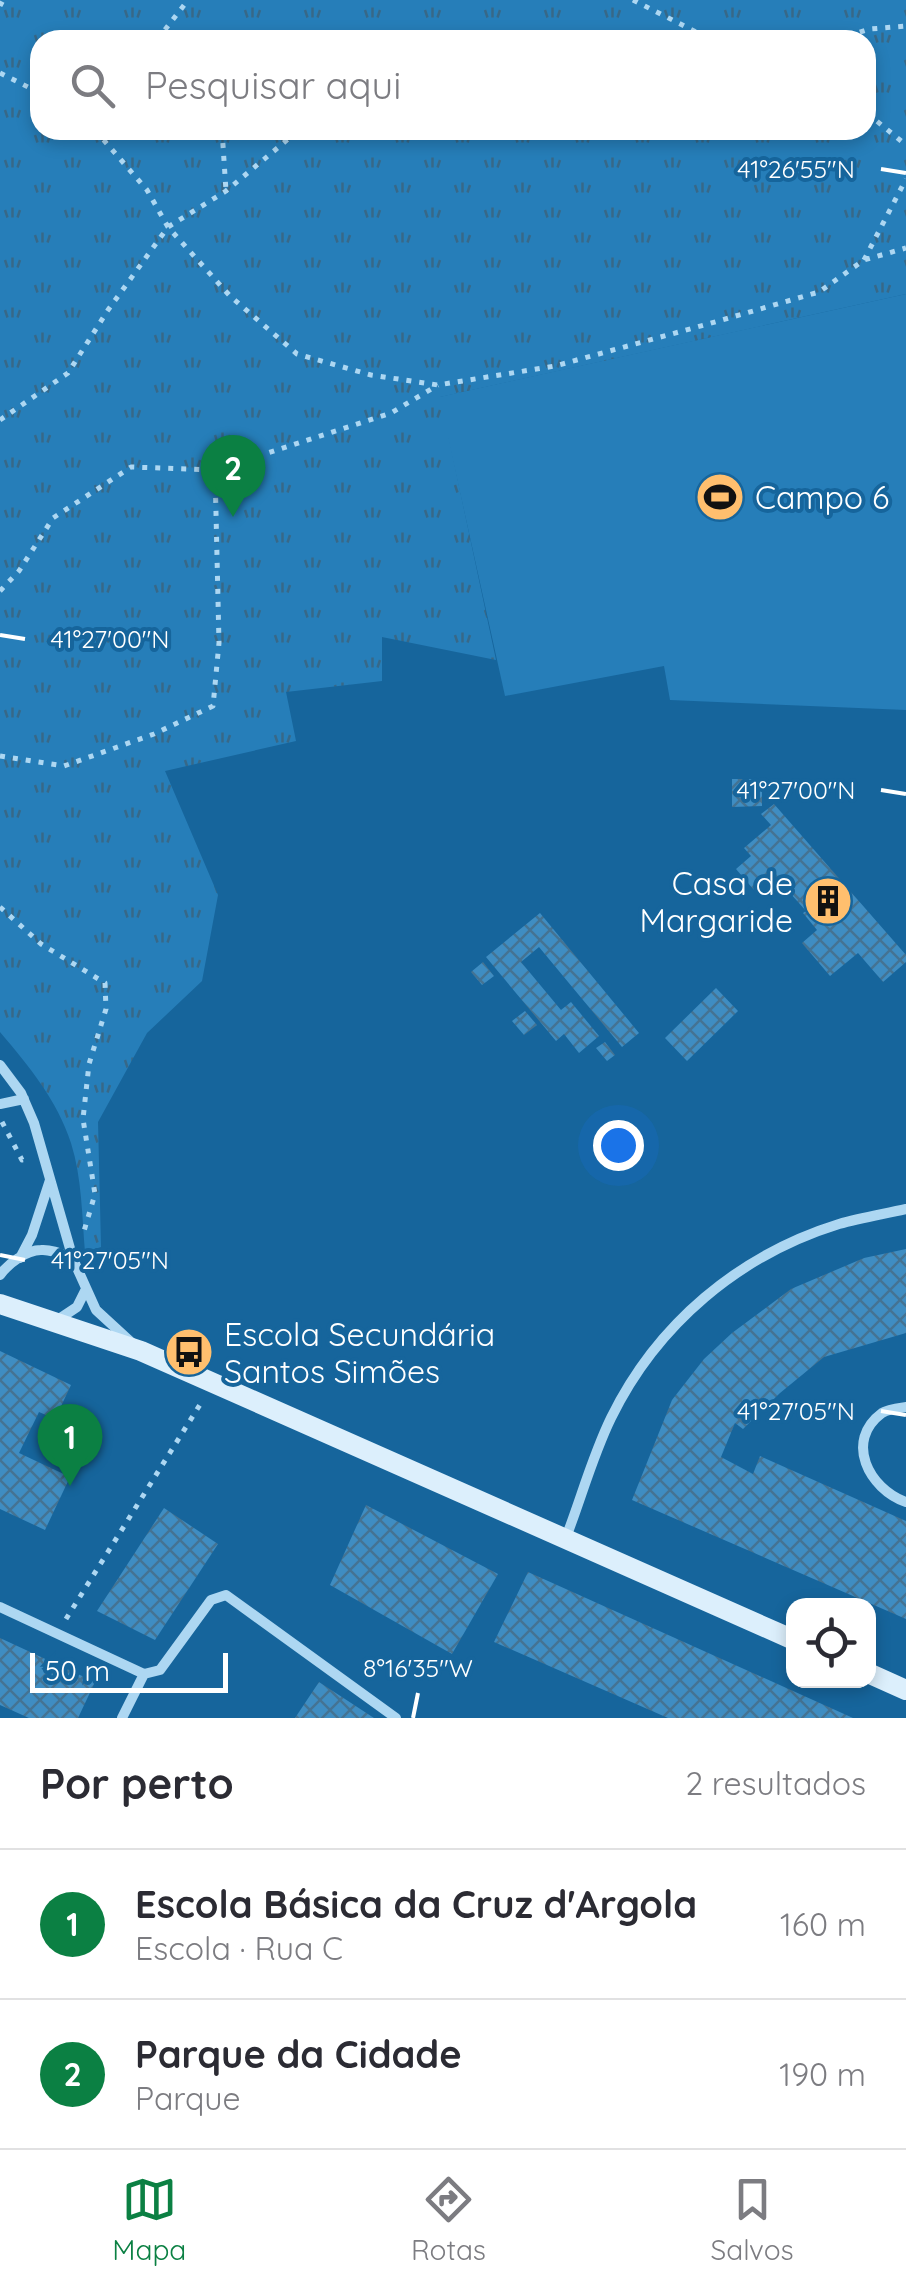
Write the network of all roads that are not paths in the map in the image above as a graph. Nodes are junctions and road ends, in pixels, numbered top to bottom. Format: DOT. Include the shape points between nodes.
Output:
graph roads {
  1 [pos="0,1065"];
  2 [pos="24,1099"];
  3 [pos="0,1104"];
  4 [pos="50,1179"];
  5 [pos="906,1209"];
  6 [pos="20,1258"];
  7 [pos="73,1258"];
  8 [pos="0,1275"];
  9 [pos="86,1289"];
  10 [pos="1,1301"];
  11 [pos="55,1322"];
  12 [pos="142,1351"];
  13 [pos="906,1407"];
  14 [pos="906,1502"];
  15 [pos="564,1540"];
  16 [pos="0,1607"];
  17 [pos="786,1637"];
  18 [pos="144,1674"];
  19 [pos="876,1677"];
  20 [pos="906,1690"];
  21 [pos="122,1718"];
  22 [pos="396,1718"];
  1 -- 2 [label="street"];
  2 -- 3 [label="street"];
  2 -- 4 [label="street"];
  4 -- 6 [label="street"];
  4 -- 7 [label="street"];
  5 -- 15 [label="street" via="839,1224 785,1246 740,1270 666,1334 611,1417"];
  6 -- 7 [label="street" via="40,1250"];
  6 -- 8 [label="street"];
  7 -- 9 [label="street"];
  9 -- 11 [label="street" via="77,1307"];
  9 -- 12 [label="street" via="96,1310"];
  10 -- 11 [label="street"];
  11 -- 12 [label="street"];
  12 -- 15 [label="street"];
  13 -- 14 [label="street" via="884,1411 864,1434 862,1460 879,1486"];
  15 -- 17 [label="street"];
  16 -- 18 [label="street"];
  18 -- 21 [label="street"];
  18 -- 22 [label="street" via="160,1670 211,1600 226,1595"];
  19 -- 20 [label="street"];
}
